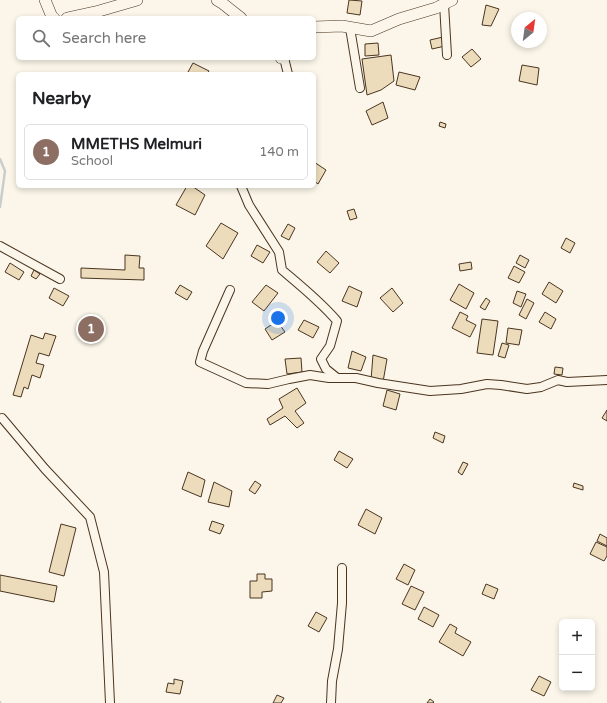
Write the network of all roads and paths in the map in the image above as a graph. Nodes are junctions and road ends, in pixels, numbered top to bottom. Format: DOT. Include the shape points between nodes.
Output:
graph roads {
  1 [pos="45,0"];
  2 [pos="137,0"];
  3 [pos="217,0"];
  4 [pos="448,2"];
  5 [pos="52,16"];
  6 [pos="76,16"];
  7 [pos="238,16"];
  8 [pos="316,27"];
  9 [pos="350,28"];
  10 [pos="447,55"];
  11 [pos="284,60"];
  12 [pos="288,72"];
  13 [pos="360,88"];
  14 [pos="242,188"];
  15 [pos="0,247"];
  16 [pos="60,279"];
  17 [pos="230,290"];
  18 [pos="336,377"];
  19 [pos="607,380"];
  20 [pos="2,418"];
  21 [pos="342,568"];
  22 [pos="110,703"];
  23 [pos="331,703"];
  1 -- 5 [label="street"];
  2 -- 6 [label="street"];
  3 -- 7 [label="street"];
  4 -- 9 [label="street" via="372,31"];
  4 -- 10 [label="street"];
  8 -- 9 [label="street"];
  9 -- 13 [label="street"];
  11 -- 12 [label="street"];
  14 -- 18 [label="street" via="249,205 279,252 282,270 337,322 330,346 321,359 326,369"];
  15 -- 16 [label="street"];
  17 -- 18 [label="street" via="200,362 246,382 268,384 310,375"];
  18 -- 19 [label="street" via="430,391 487,384 528,389 558,380"];
  20 -- 22 [label="street" via="90,517 104,572"];
  21 -- 23 [label="street" via="339,641"];
}
